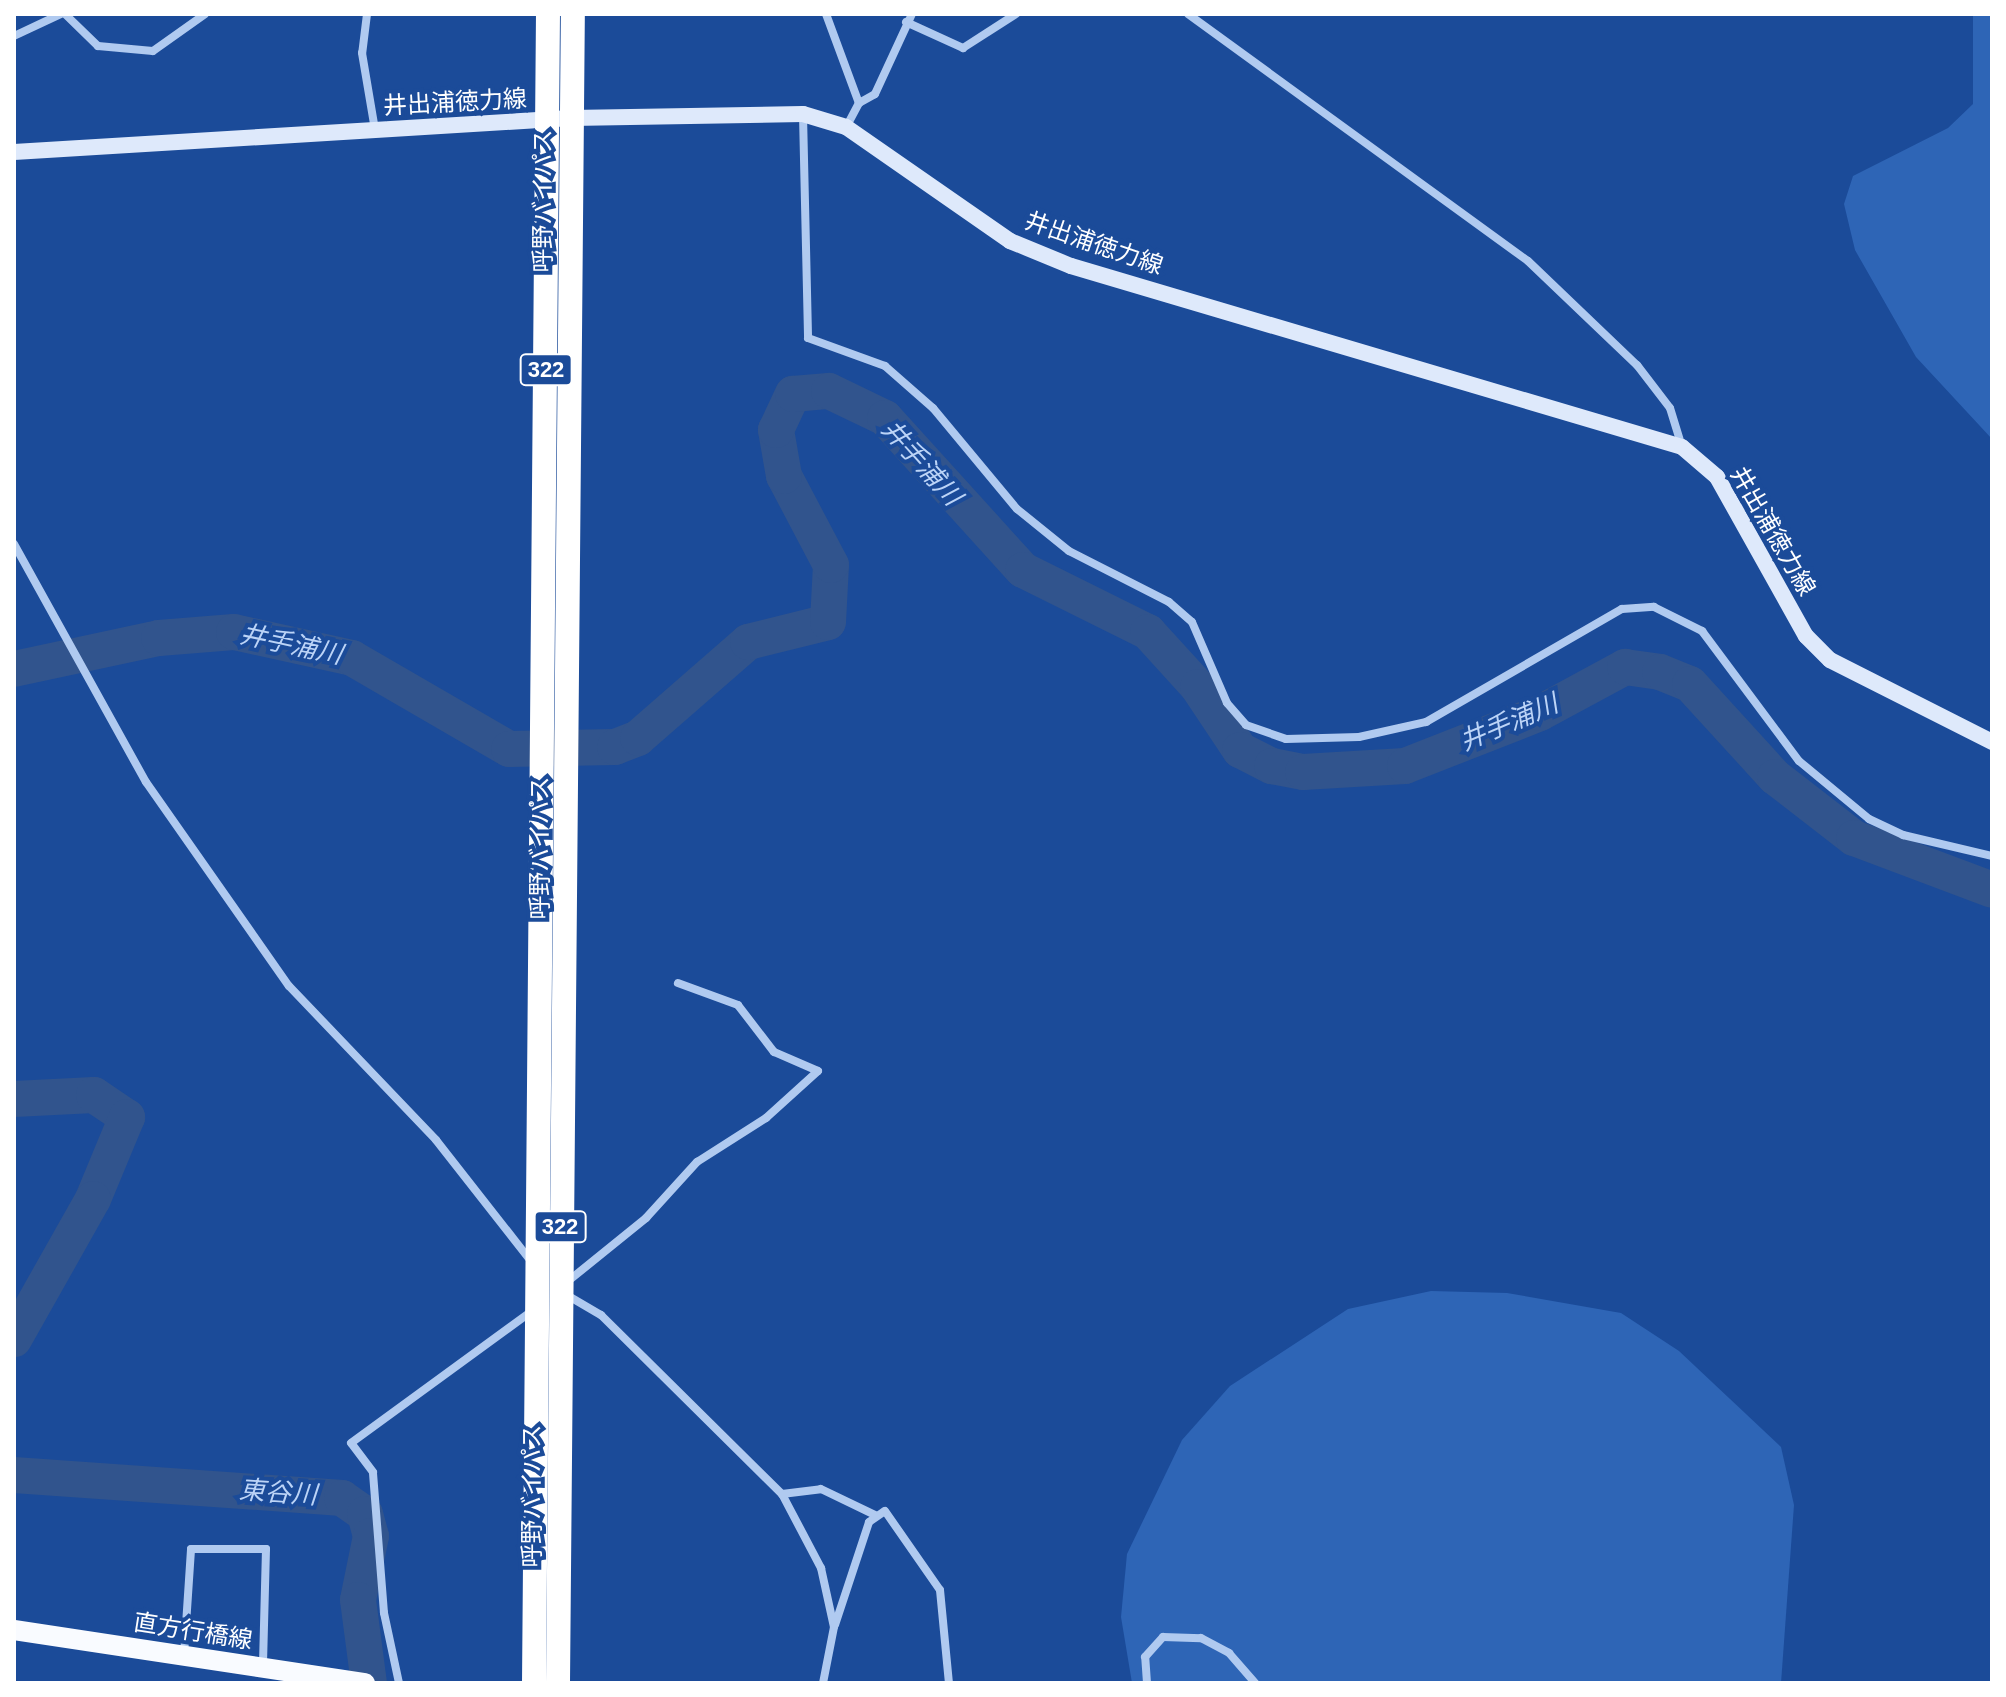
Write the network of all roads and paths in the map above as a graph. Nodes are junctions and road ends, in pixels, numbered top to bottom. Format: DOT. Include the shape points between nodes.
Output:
graph roads {
  1 [pos="63,14"];
  2 [pos="205,14"];
  3 [pos="367,14"];
  4 [pos="548,14"];
  5 [pos="573,14"];
  6 [pos="826,14"];
  7 [pos="1016,14"];
  8 [pos="1188,14"];
  9 [pos="909,18"];
  10 [pos="14,36"];
  11 [pos="859,103"];
  12 [pos="803,114"];
  13 [pos="571,118"];
  14 [pos="546,121"];
  15 [pos="846,127"];
  16 [pos="375,131"];
  17 [pos="14,152"];
  18 [pos="1682,447"];
  19 [pos="14,544"];
  20 [pos="556,724"];
  21 [pos="1992,742"];
  22 [pos="556,772"];
  23 [pos="1992,856"];
  24 [pos="678,983"];
  25 [pos="539,1271"];
  26 [pos="548,1298"];
  27 [pos="782,1494"];
  28 [pos="877,1516"];
  29 [pos="834,1627"];
  30 [pos="14,1630"];
  31 [pos="184,1655"];
  32 [pos="263,1667"];
  33 [pos="356,1682"];
  34 [pos="399,1683"];
  35 [pos="534,1683"];
  36 [pos="558,1683"];
  37 [pos="823,1683"];
  38 [pos="949,1683"];
  39 [pos="1147,1683"];
  40 [pos="1255,1683"];
  1 -- 2 [label="street" via="98,46 153,51"];
  1 -- 10 [label="street"];
  3 -- 16 [label="street" via="362,53"];
  4 -- 14 [label="highway, 呼野バイパス / 322"];
  5 -- 13 [label="highway, 呼野バイパス / 322"];
  6 -- 11 [label="street"];
  7 -- 9 [label="street" via="963,48"];
  8 -- 18 [label="street" via="1528,261 1637,365 1670,408"];
  9 -- 11 [label="street" via="875,94"];
  11 -- 15 [label="street"];
  12 -- 13 [label="main road, 井出浦徳力線"];
  12 -- 15 [label="main road, 井出浦徳力線"];
  12 -- 23 [label="street" via="808,338 885,366 933,408 1017,509 1069,551 1192,622 1227,703 1246,725 1286,739 1359,737 1426,722 1622,609 1654,607 1702,631 1799,761 1869,819 1903,835"];
  13 -- 14 [label="main road, 井出浦徳力線"];
  13 -- 20 [label="highway, 呼野バイパス / 322"];
  14 -- 16 [label="main road, 井出浦徳力線"];
  14 -- 20 [label="highway, 呼野バイパス / 322"];
  15 -- 18 [label="main road, 井出浦徳力線" via="1010,241 1071,266"];
  16 -- 17 [label="main road, 井出浦徳力線"];
  18 -- 21 [label="main road, 井出浦徳力線" via="1717,477 1806,636 1830,660"];
  19 -- 25 [label="street" via="146,782 289,986 436,1140"];
  20 -- 22 [label="highway, 呼野バイパス / 322"];
  22 -- 25 [label="highway, 呼野バイパス / 322"];
  22 -- 26 [label="highway, 呼野バイパス / 322"];
  24 -- 26 [label="street" via="738,1005 774,1052 818,1071 766,1118 697,1162 646,1218"];
  25 -- 26 [label="highway, 呼野バイパス / 322"];
  26 -- 27 [label="street" via="601,1315"];
  26 -- 34 [label="street" via="351,1443 373,1472 384,1613"];
  26 -- 35 [label="highway, 呼野バイパス / 322"];
  26 -- 36 [label="highway, 呼野バイパス / 322"];
  27 -- 28 [label="street" via="821,1489"];
  27 -- 29 [label="street" via="821,1568"];
  28 -- 29 [label="street"];
  28 -- 38 [label="street" via="885,1511 940,1590"];
  29 -- 37 [label="street"];
  30 -- 31 [label="main road, 直方行橋線"];
  31 -- 32 [label="main road, 直方行橋線"];
  31 -- 32 [label="street" via="191,1549 266,1549"];
  32 -- 33 [label="main road, 直方行橋線"];
  39 -- 40 [label="street" via="1145,1657 1163,1637 1201,1638 1229,1653"];
}
